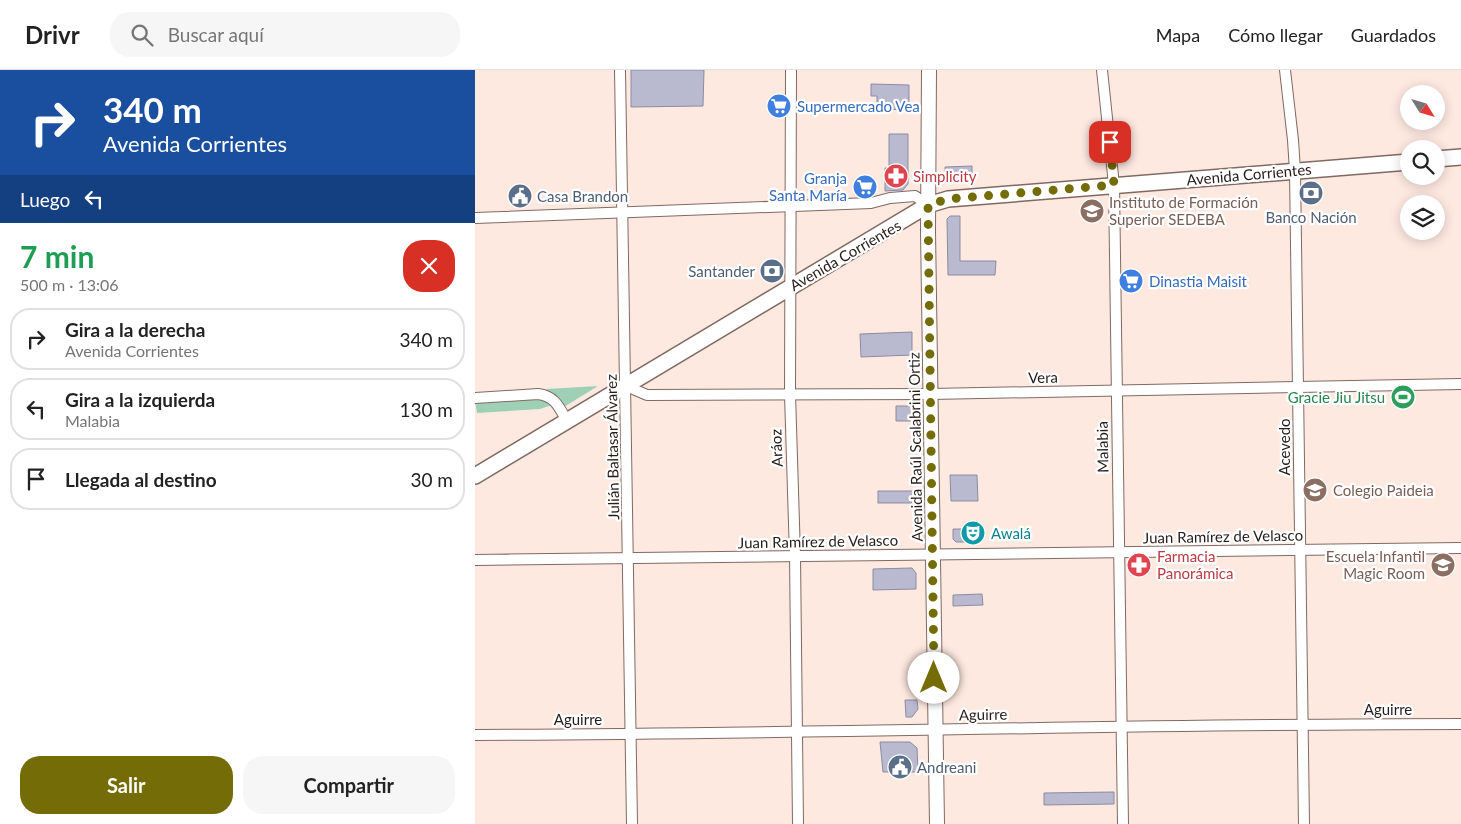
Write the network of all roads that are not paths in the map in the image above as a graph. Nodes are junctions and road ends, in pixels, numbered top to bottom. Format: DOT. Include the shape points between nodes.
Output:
graph roads {
  1 [pos="620,70"];
  2 [pos="791,70"];
  3 [pos="929,70"];
  4 [pos="1102,70"];
  5 [pos="1285,70"];
  6 [pos="1461,157"];
  7 [pos="1445,158"];
  8 [pos="1400,163"];
  9 [pos="1295,171"];
  10 [pos="1114,185"];
  11 [pos="928,205"];
  12 [pos="791,206"];
  13 [pos="623,212"];
  14 [pos="475,218"];
  15 [pos="790,288"];
  16 [pos="1461,384"];
  17 [pos="626,386"];
  18 [pos="1298,387"];
  19 [pos="1116,391"];
  20 [pos="789,394"];
  21 [pos="931,394"];
  22 [pos="475,398"];
  23 [pos="567,421"];
  24 [pos="475,476"];
  25 [pos="1461,548"];
  26 [pos="1299,550"];
  27 [pos="1119,552"];
  28 [pos="933,555"];
  29 [pos="795,556"];
  30 [pos="629,558"];
  31 [pos="475,560"];
  32 [pos="1302,724"];
  33 [pos="1461,724"];
  34 [pos="1122,726"];
  35 [pos="796,730"];
  36 [pos="935,730"];
  37 [pos="631,734"];
  38 [pos="475,735"];
  39 [pos="632,824"];
  40 [pos="798,824"];
  41 [pos="937,824"];
  42 [pos="1123,824"];
  43 [pos="1304,824"];
  1 -- 13 [label="street, Julián Baltasar Álvarez"];
  2 -- 12 [label="street, Aráoz"];
  3 -- 11 [label="main road, Avenida Raúl Scalabrini Ortiz"];
  4 -- 10 [label="street, Malabia"];
  5 -- 9 [label="street, Acevedo"];
  6 -- 7 [label="main road"];
  8 -- 9 [label="main road, Avenida Corrientes"];
  9 -- 10 [label="main road, Avenida Corrientes"];
  9 -- 18 [label="street, Acevedo"];
  10 -- 11 [label="main road, Avenida Corrientes" via="948,199"];
  10 -- 19 [label="street, Malabia"];
  11 -- 12 [label="street" via="915,196 871,203"];
  11 -- 15 [label="main road, Avenida Corrientes"];
  11 -- 21 [label="main road, Avenida Raúl Scalabrini Ortiz"];
  12 -- 13 [label="street"];
  12 -- 15 [label="street, Aráoz"];
  13 -- 14 [label="street"];
  13 -- 17 [label="street, Julián Baltasar Álvarez"];
  15 -- 17 [label="main road, Avenida Corrientes"];
  15 -- 20 [label="street, Aráoz"];
  16 -- 18 [label="street, Vera"];
  17 -- 20 [label="street, Vera" via="647,395"];
  17 -- 23 [label="main road, Avenida Corrientes"];
  17 -- 30 [label="street, Julián Baltasar Álvarez"];
  18 -- 19 [label="street, Vera"];
  18 -- 26 [label="street, Acevedo"];
  19 -- 21 [label="street, Vera"];
  19 -- 27 [label="street, Malabia"];
  20 -- 21 [label="street, Vera"];
  20 -- 29 [label="street, Aráoz"];
  21 -- 28 [label="main road, Avenida Raúl Scalabrini Ortiz"];
  22 -- 23 [label="street" via="547,395 554,399"];
  23 -- 24 [label="main road, Avenida Corrientes"];
  25 -- 26 [label="street, Juan Ramírez de Velasco"];
  26 -- 27 [label="street, Juan Ramírez de Velasco"];
  26 -- 32 [label="street, Acevedo"];
  27 -- 28 [label="street, Juan Ramírez de Velasco"];
  27 -- 34 [label="street, Malabia"];
  28 -- 29 [label="street, Juan Ramírez de Velasco"];
  28 -- 36 [label="main road, Avenida Raúl Scalabrini Ortiz"];
  29 -- 30 [label="street, Juan Ramírez de Velasco"];
  29 -- 35 [label="street, Aráoz"];
  30 -- 31 [label="street, Juan Ramírez de Velasco"];
  30 -- 37 [label="street, Julián Baltasar Álvarez"];
  32 -- 33 [label="street, Aguirre"];
  32 -- 34 [label="street, Aguirre"];
  32 -- 43 [label="street, Acevedo"];
  34 -- 36 [label="street, Aguirre"];
  34 -- 42 [label="street, Malabia"];
  35 -- 36 [label="street, Aguirre"];
  35 -- 37 [label="street, Aguirre"];
  35 -- 40 [label="street, Aráoz"];
  36 -- 41 [label="main road, Avenida Raúl Scalabrini Ortiz"];
  37 -- 38 [label="street, Aguirre"];
  37 -- 39 [label="street, Julián Baltasar Álvarez"];
}
